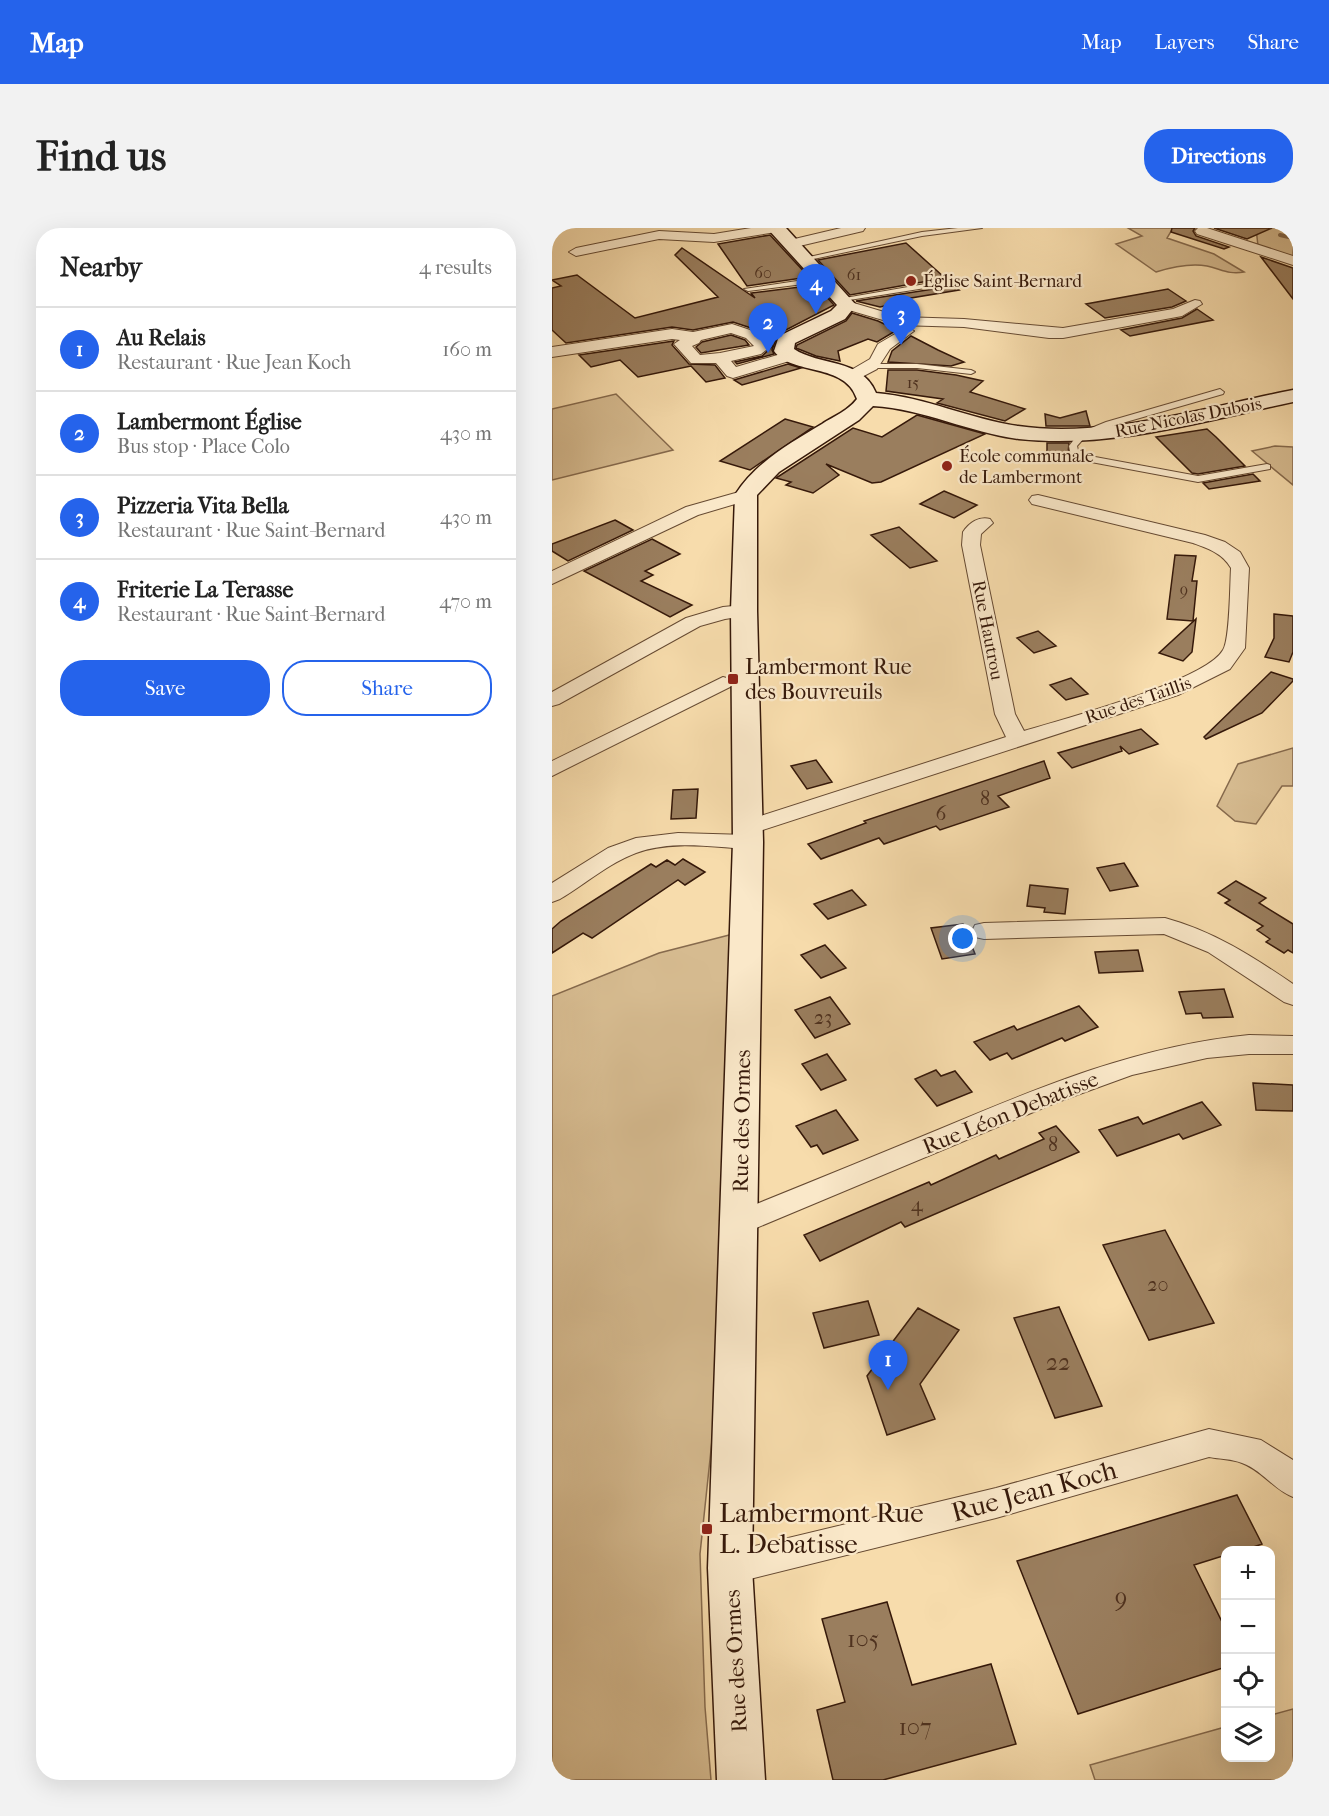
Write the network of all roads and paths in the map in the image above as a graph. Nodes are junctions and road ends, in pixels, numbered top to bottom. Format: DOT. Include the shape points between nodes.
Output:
graph roads {
  1 [pos="776,228"];
  2 [pos="858,228"];
  3 [pos="978,228"];
  4 [pos="1202,231"];
  5 [pos="791,244"];
  6 [pos="576,252"];
  7 [pos="804,259"];
  8 [pos="1293,261"];
  9 [pos="824,279"];
  10 [pos="954,281"];
  11 [pos="748,290"];
  12 [pos="845,302"];
  13 [pos="1195,304"];
  14 [pos="907,331"];
  15 [pos="693,337"];
  16 [pos="763,346"];
  17 [pos="787,350"];
  18 [pos="552,352"];
  19 [pos="720,358"];
  20 [pos="874,366"];
  21 [pos="971,372"];
  22 [pos="852,376"];
  23 [pos="1220,392"];
  24 [pos="1293,396"];
  25 [pos="867,399"];
  26 [pos="1082,435"];
  27 [pos="1267,467"];
  28 [pos="1038,500"];
  29 [pos="746,503"];
  30 [pos="984,523"];
  31 [pos="552,578"];
  32 [pos="744,611"];
  33 [pos="723,683"];
  34 [pos="552,700"];
  35 [pos="1018,740"];
  36 [pos="552,769"];
  37 [pos="747,835"];
  38 [pos="552,894"];
  39 [pos="984,931"];
  40 [pos="1293,996"];
  41 [pos="1293,1045"];
  42 [pos="739,1223"];
  43 [pos="1293,1482"];
  44 [pos="730,1568"];
  45 [pos="743,1769"];
  1 -- 5 [label="street"];
  1 -- 6 [label="street" via="714,238 659,235"];
  2 -- 5 [label="street"];
  3 -- 7 [label="lane" via="922,234"];
  4 -- 8 [label="street"];
  5 -- 7 [label="street"];
  7 -- 9 [label="street"];
  9 -- 11 [label="lane"];
  9 -- 12 [label="street"];
  10 -- 12 [label="lane"];
  12 -- 13 [label="street" via="900,321 964,323 1049,333 1177,313"];
  12 -- 17 [label="street" via="838,315 793,336"];
  14 -- 20 [label="street" via="883,347"];
  15 -- 16 [label="street" via="732,322"];
  15 -- 18 [label="street" via="662,336"];
  15 -- 19 [label="street" via="694,340 682,344 696,360"];
  16 -- 17 [label="street"];
  16 -- 19 [label="street"];
  17 -- 19 [label="street" via="733,373"];
  17 -- 22 [label="street"];
  20 -- 21 [label="lane"];
  20 -- 22 [label="street"];
  22 -- 25 [label="street" via="863,385"];
  23 -- 26 [label="lane, Rue Nicolas Dubois"];
  24 -- 26 [label="street, Rue Nicolas Dubois" via="1136,429"];
  25 -- 26 [label="street, Rue Nicolas Dubois" via="897,401 1016,432"];
  25 -- 29 [label="street" via="858,411 760,476 749,487"];
  26 -- 27 [label="lane, Rue Nicolas Dubois" via="1073,446 1075,456 1169,474 1198,479"];
  28 -- 35 [label="street, Rue des Taillis" via="1199,539 1233,556 1240,568 1234,648 1223,665 1171,691"];
  29 -- 31 [label="street" via="673,521"];
  29 -- 32 [label="street, Rue des Ormes"];
  30 -- 35 [label="street, Rue Hautrou" via="972,532 971,545 1005,714"];
  32 -- 34 [label="street" via="693,622"];
  32 -- 37 [label="street, Rue des Ormes"];
  33 -- 36 [label="street"];
  35 -- 37 [label="street, Rue des Taillis"];
  37 -- 38 [label="street" via="635,845"];
  37 -- 42 [label="street, Rue des Ormes"];
  39 -- 40 [label="street" via="1165,926 1219,945"];
  41 -- 42 [label="street, Rue Léon Debatisse" via="1199,1048 1116,1069"];
  42 -- 44 [label="street, Rue des Ormes"];
  43 -- 44 [label="street, Rue Jean Koch" via="1250,1450 1209,1443 996,1503"];
  44 -- 45 [label="street, Rue des Ormes"];
}
